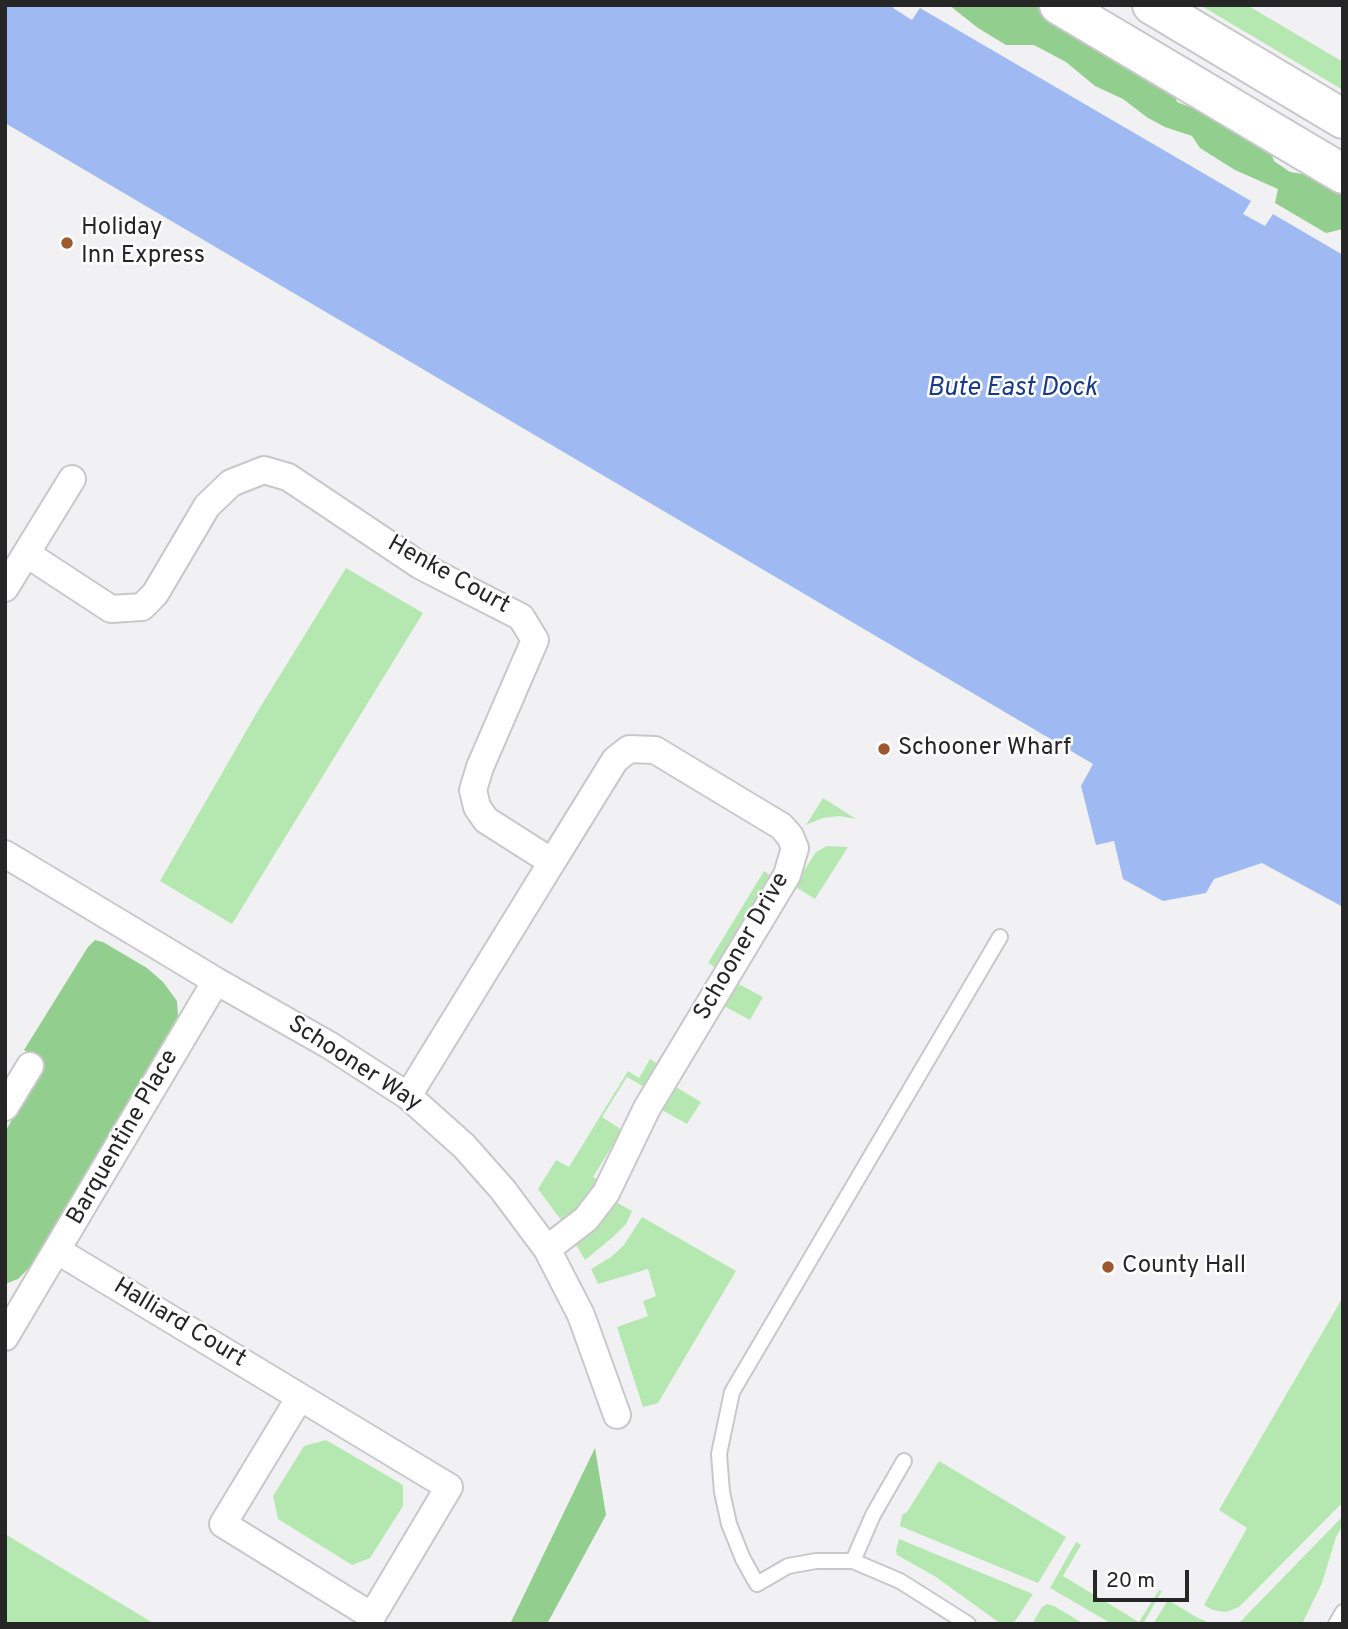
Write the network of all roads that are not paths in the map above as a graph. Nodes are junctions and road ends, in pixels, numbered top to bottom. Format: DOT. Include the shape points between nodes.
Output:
graph roads {
  1 [pos="1059,5"];
  2 [pos="1152,5"];
  3 [pos="1343,119"];
  4 [pos="1343,174"];
  5 [pos="72,479"];
  6 [pos="27,554"];
  7 [pos="5,588"];
  8 [pos="5,854"];
  9 [pos="552,862"];
  10 [pos="1000,937"];
  11 [pos="216,981"];
  12 [pos="30,1066"];
  13 [pos="408,1096"];
  14 [pos="5,1107"];
  15 [pos="547,1249"];
  16 [pos="58,1251"];
  17 [pos="30,1294"];
  18 [pos="5,1305"];
  19 [pos="5,1337"];
  20 [pos="300,1397"];
  21 [pos="617,1415"];
  22 [pos="904,1461"];
  23 [pos="853,1561"];
  24 [pos="1343,1612"];
  25 [pos="968,1624"];
  26 [pos="1336,1624"];
  1 -- 4 [label="main road"];
  2 -- 3 [label="main road"];
  5 -- 6 [label="street"];
  6 -- 7 [label="street"];
  6 -- 9 [label="street, Henke Court" via="111,609 142,607 155,594 207,506 231,483 264,470 288,477 421,566 521,617 535,640 473,790 486,820"];
  8 -- 11 [label="street, Schooner Way"];
  9 -- 13 [label="street"];
  9 -- 15 [label="street, Schooner Drive" via="615,760 628,749 655,750 780,826 795,848 786,875 648,1108 606,1193 586,1219"];
  10 -- 23 [label="lane" via="732,1392 719,1454 722,1492 729,1524 757,1584 788,1566"];
  11 -- 13 [label="street, Schooner Way"];
  11 -- 16 [label="street, Barquentine Place"];
  12 -- 14 [label="street"];
  13 -- 15 [label="street, Schooner Way" via="464,1146"];
  15 -- 21 [label="street, Schooner Way" via="581,1315"];
  16 -- 17 [label="street, Barquentine Place"];
  16 -- 20 [label="street, Halliard Court"];
  17 -- 18 [label="street"];
  17 -- 19 [label="street, Barquentine Place"];
  20 -- 20 [label="street, Halliard Court" via="223,1524 372,1616 449,1487"];
  22 -- 23 [label="lane"];
  23 -- 25 [label="lane" via="900,1581"];
  24 -- 26 [label="lane"];
}
